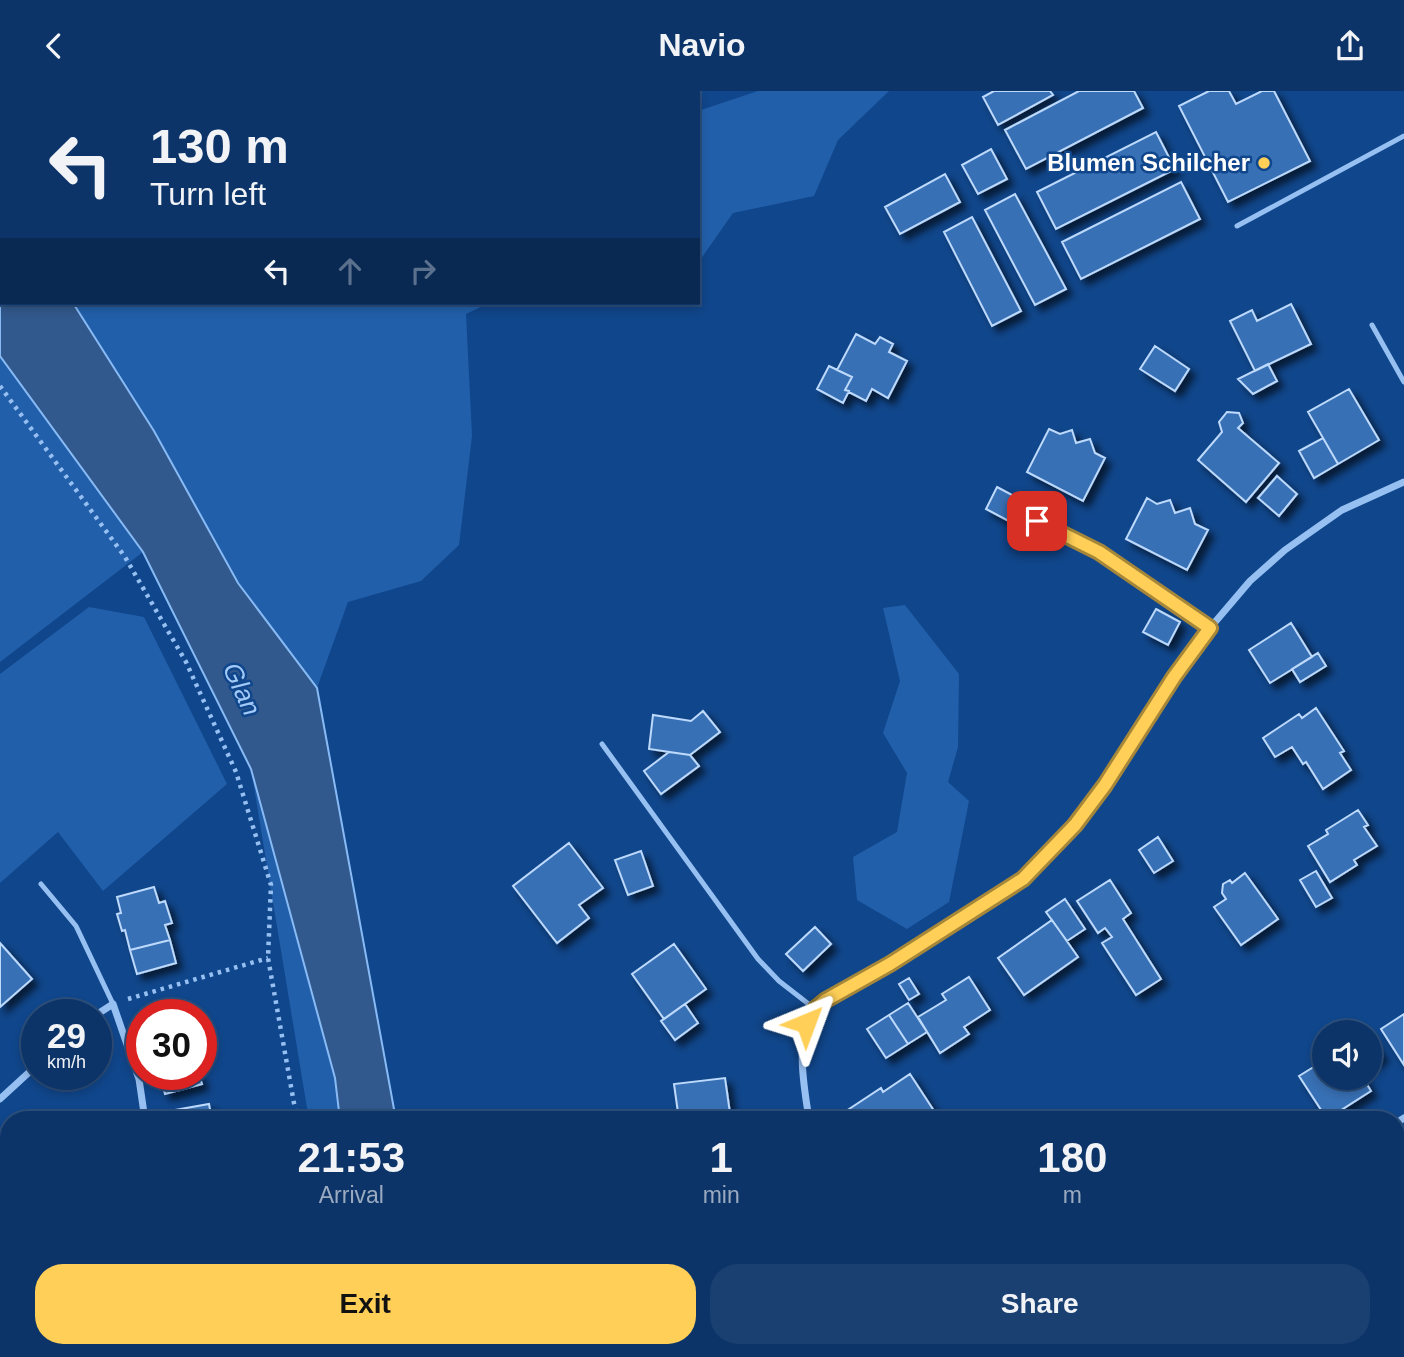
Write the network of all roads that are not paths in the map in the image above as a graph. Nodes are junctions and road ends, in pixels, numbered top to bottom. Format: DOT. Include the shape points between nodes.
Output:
graph roads {
  1 [pos="1404,137"];
  2 [pos="1237,226"];
  3 [pos="1372,325"];
  4 [pos="1404,382"];
  5 [pos="1404,482"];
  6 [pos="1037,521"];
  7 [pos="1210,628"];
  8 [pos="602,744"];
  9 [pos="41,884"];
  10 [pos="113,1004"];
  11 [pos="815,1009"];
  12 [pos="21,1080"];
  13 [pos="0,1099"];
  14 [pos="144,1111"];
  15 [pos="807,1111"];
  1 -- 2 [label="lane"];
  3 -- 4 [label="lane"];
  5 -- 7 [label="street" via="1342,510 1285,550 1250,581"];
  6 -- 7 [label="lane" via="1099,552"];
  7 -- 11 [label="street" via="1105,785 1075,825 1023,879"];
  8 -- 11 [label="lane" via="758,959"];
  9 -- 10 [label="lane" via="76,926"];
  10 -- 14 [label="street" via="139,1079"];
  11 -- 15 [label="street" via="806,1023 803,1042"];
  12 -- 13 [label="street"];
}
